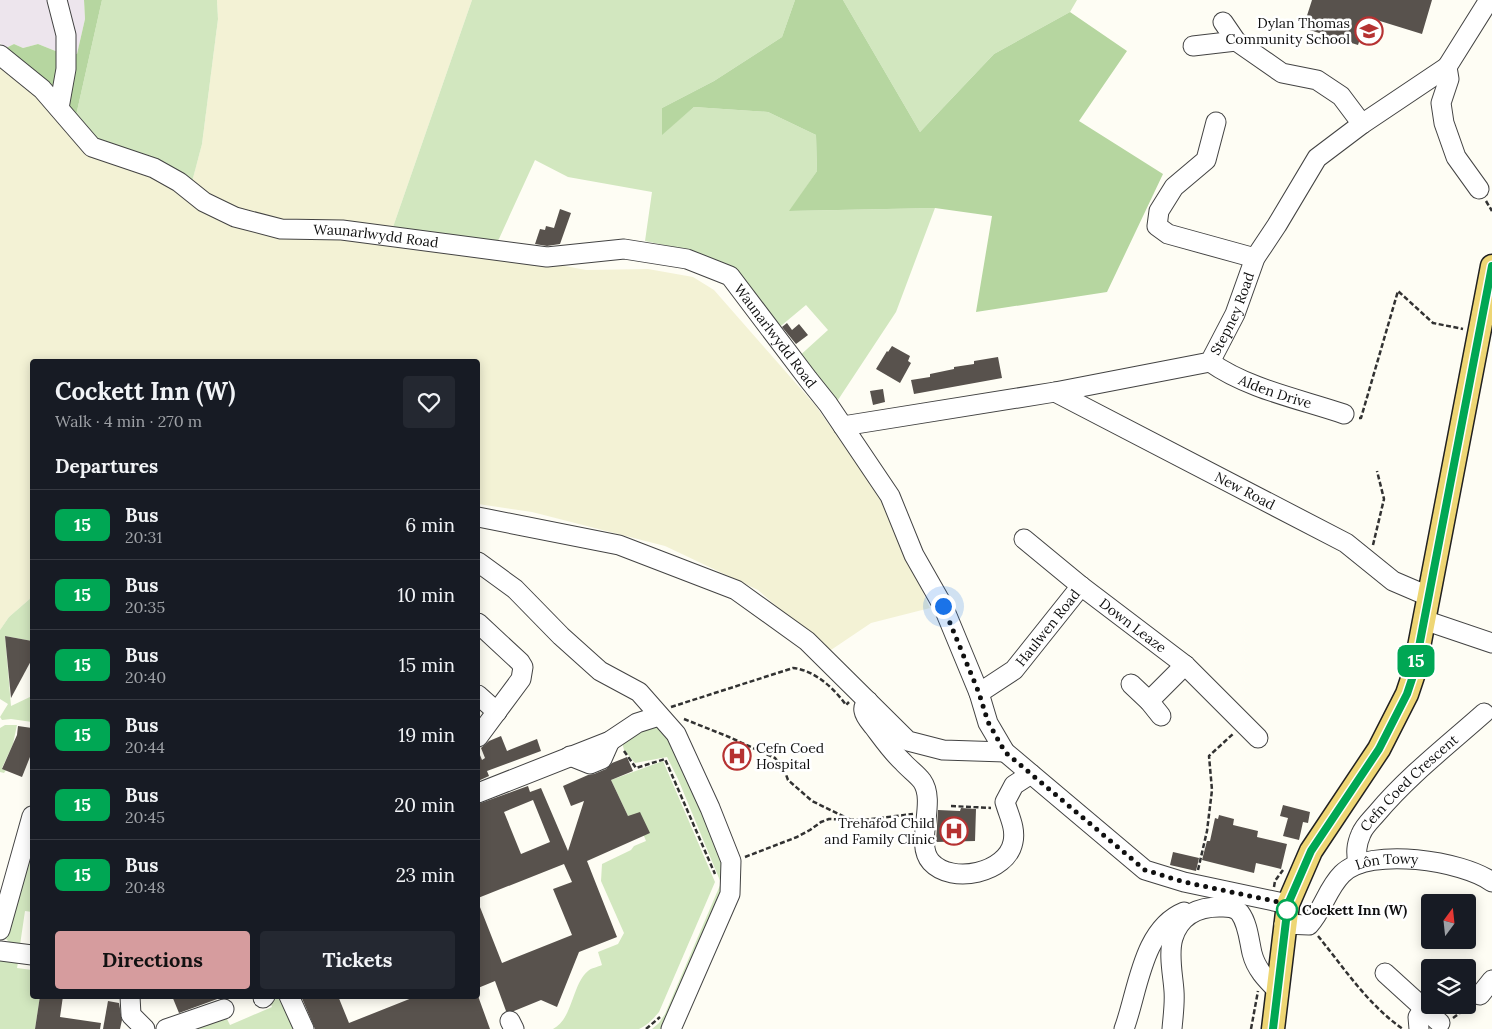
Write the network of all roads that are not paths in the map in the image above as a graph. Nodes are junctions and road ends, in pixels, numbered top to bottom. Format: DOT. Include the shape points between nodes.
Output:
graph roads {
  1 [pos="57,0"];
  2 [pos="1489,0"];
  3 [pos="1223,22"];
  4 [pos="1236,41"];
  5 [pos="1193,46"];
  6 [pos="0,55"];
  7 [pos="1447,67"];
  8 [pos="59,108"];
  9 [pos="1216,122"];
  10 [pos="1362,124"];
  11 [pos="1478,189"];
  12 [pos="1255,258"];
  13 [pos="1492,266"];
  14 [pos="1210,362"];
  15 [pos="1055,392"];
  16 [pos="1344,414"];
  17 [pos="843,426"];
  18 [pos="480,517"];
  19 [pos="1024,539"];
  20 [pos="480,563"];
  21 [pos="1081,586"];
  22 [pos="1428,596"];
  23 [pos="1424,620"];
  24 [pos="480,625"];
  25 [pos="1492,643"];
  26 [pos="1185,665"];
  27 [pos="1131,684"];
  28 [pos="979,693"];
  29 [pos="480,698"];
  30 [pos="868,701"];
  31 [pos="1149,701"];
  32 [pos="497,712"];
  33 [pos="1484,713"];
  34 [pos="657,714"];
  35 [pos="1161,716"];
  36 [pos="480,734"];
  37 [pos="1258,738"];
  38 [pos="1005,752"];
  39 [pos="1031,774"];
  40 [pos="480,792"];
  41 [pos="30,823"];
  42 [pos="1358,864"];
  43 [pos="1489,873"];
  44 [pos="1204,907"];
  45 [pos="1286,914"];
  46 [pos="1309,926"];
  47 [pos="0,930"];
  48 [pos="0,951"];
  49 [pos="30,955"];
  50 [pos="1385,973"];
  51 [pos="1492,980"];
  52 [pos="1277,990"];
  53 [pos="1480,995"];
  54 [pos="130,999"];
  55 [pos="290,999"];
  56 [pos="1421,1005"];
  57 [pos="224,1009"];
  58 [pos="1421,1012"];
  59 [pos="1430,1014"];
  60 [pos="667,1022"];
  61 [pos="1440,1023"];
  62 [pos="145,1029"];
  63 [pos="166,1029"];
  64 [pos="304,1029"];
  65 [pos="1124,1029"];
  66 [pos="1172,1029"];
  67 [pos="1273,1029"];
  68 [pos="1419,1029"];
  1 -- 8 [label="street" via="66,35 66,70"];
  2 -- 7 [label="street"];
  3 -- 4 [label="street"];
  4 -- 5 [label="street"];
  4 -- 10 [label="street" via="1282,74 1317,80 1341,96"];
  6 -- 8 [label="street, Waunarlwydd Road" via="42,89"];
  7 -- 10 [label="street, Stepney Road"];
  7 -- 11 [label="street" via="1449,79 1441,104 1444,123 1456,157"];
  8 -- 17 [label="street, Waunarlwydd Road" via="92,146 154,168 204,202 235,217 281,230 342,230 547,257 624,249 687,259 730,276"];
  9 -- 12 [label="street" via="1206,160 1174,187 1159,211 1157,226 1168,234"];
  10 -- 12 [label="street, Stepney Road" via="1317,158"];
  12 -- 14 [label="street, Stepney Road" via="1235,314"];
  13 -- 22 [label="main road"];
  14 -- 15 [label="street, Stepney Road"];
  14 -- 16 [label="street, Alden Drive" via="1258,386"];
  15 -- 17 [label="street, Stepney Road"];
  15 -- 22 [label="street, New Road" via="1346,542 1393,581"];
  17 -- 28 [label="street, Waunarlwydd Road" via="890,496 914,555 943,606"];
  18 -- 30 [label="street" via="619,545 736,590 807,641"];
  19 -- 21 [label="street, Haulwen Road"];
  20 -- 34 [label="street" via="515,589 600,671 639,692"];
  21 -- 26 [label="street, Down Leaze"];
  21 -- 28 [label="street, Haulwen Road" via="1014,670"];
  22 -- 23 [label="main road"];
  23 -- 25 [label="street"];
  23 -- 45 [label="main road" via="1407,694 1379,749 1311,851"];
  24 -- 32 [label="street" via="523,667 521,679"];
  26 -- 31 [label="street"];
  26 -- 37 [label="street, Down Leaze"];
  27 -- 31 [label="street"];
  28 -- 38 [label="street, Waunarlwydd Road" via="988,722"];
  29 -- 32 [label="street"];
  30 -- 38 [label="street" via="908,741 943,750"];
  30 -- 39 [label="street" via="864,706 866,717 927,791 925,849 929,860 945,872 972,874 1008,856 1014,832 1005,802 1014,786"];
  31 -- 35 [label="street"];
  32 -- 36 [label="street"];
  33 -- 42 [label="street, Cefn Coed Crescent" via="1410,779 1371,820 1357,845"];
  34 -- 40 [label="street" via="612,739"];
  34 -- 60 [label="street" via="676,734 731,861 730,894"];
  38 -- 39 [label="street, Waunarlwydd Road"];
  39 -- 45 [label="street, Waunarlwydd Road" via="1145,870"];
  41 -- 47 [label="street"];
  42 -- 43 [label="street, Lôn Towy" via="1404,858"];
  42 -- 46 [label="street, Lôn Towy" via="1343,873 1332,886"];
  44 -- 52 [label="street" via="1238,910 1246,925 1252,956 1263,977"];
  44 -- 65 [label="street" via="1179,914 1166,924 1149,947"];
  44 -- 66 [label="street" via="1184,919 1172,940"];
  45 -- 46 [label="street, Waunarlwydd Road"];
  45 -- 52 [label="main road"];
  48 -- 49 [label="street"];
  50 -- 56 [label="street"];
  51 -- 53 [label="street"];
  52 -- 67 [label="main road"];
  54 -- 62 [label="street" via="131,1016"];
  55 -- 64 [label="street"];
  57 -- 63 [label="street"];
  58 -- 68 [label="street"];
  59 -- 61 [label="street"];
}
